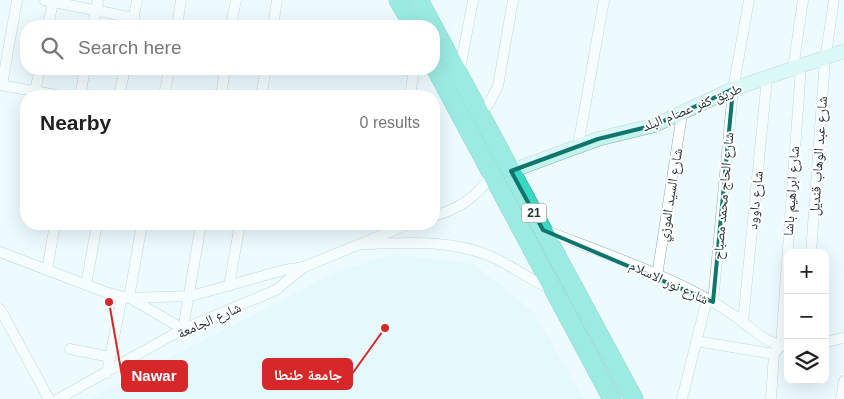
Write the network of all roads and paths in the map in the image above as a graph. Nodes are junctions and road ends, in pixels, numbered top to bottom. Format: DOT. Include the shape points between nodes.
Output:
graph roads {
  1 [pos="17,0"];
  2 [pos="137,0"];
  3 [pos="181,0"];
  4 [pos="236,0"];
  5 [pos="277,0"];
  6 [pos="398,0"];
  7 [pos="419,0"];
  8 [pos="473,0"];
  9 [pos="513,0"];
  10 [pos="604,0"];
  11 [pos="749,0"];
  12 [pos="803,0"];
  13 [pos="834,0"];
  14 [pos="48,1"];
  15 [pos="97,5"];
  16 [pos="48,20"];
  17 [pos="94,20"];
  18 [pos="129,20"];
  19 [pos="133,20"];
  20 [pos="178,20"];
  21 [pos="232,20"];
  22 [pos="274,20"];
  23 [pos="410,20"];
  24 [pos="429,20"];
  25 [pos="440,40"];
  26 [pos="844,51"];
  27 [pos="825,60"];
  28 [pos="797,68"];
  29 [pos="40,75"];
  30 [pos="84,75"];
  31 [pos="123,75"];
  32 [pos="168,75"];
  33 [pos="224,75"];
  34 [pos="265,75"];
  35 [pos="413,75"];
  36 [pos="439,75"];
  37 [pos="459,75"];
  38 [pos="767,78"];
  39 [pos="1,85"];
  40 [pos="734,89"];
  41 [pos="26,90"];
  42 [pos="41,90"];
  43 [pos="81,90"];
  44 [pos="121,90"];
  45 [pos="165,90"];
  46 [pos="222,90"];
  47 [pos="262,90"];
  48 [pos="411,90"];
  49 [pos="479,112"];
  50 [pos="682,114"];
  51 [pos="578,146"];
  52 [pos="511,171"];
  53 [pos="492,174"];
  54 [pos="440,214"];
  55 [pos="54,230"];
  56 [pos="96,230"];
  57 [pos="141,230"];
  58 [pos="200,230"];
  59 [pos="239,230"];
  60 [pos="384,230"];
  61 [pos="543,230"];
  62 [pos="360,244"];
  63 [pos="810,249"];
  64 [pos="0,252"];
  65 [pos="304,267"];
  66 [pos="46,270"];
  67 [pos="657,276"];
  68 [pos="86,285"];
  69 [pos="230,286"];
  70 [pos="552,289"];
  71 [pos="191,296"];
  72 [pos="126,297"];
  73 [pos="710,300"];
  74 [pos="0,309"];
  75 [pos="743,322"];
  76 [pos="183,329"];
  77 [pos="844,338"];
  78 [pos="784,339"];
  79 [pos="696,341"];
  80 [pos="829,341"];
  81 [pos="784,346"];
  82 [pos="70,349"];
  83 [pos="774,354"];
  84 [pos="110,357"];
  85 [pos="107,373"];
  86 [pos="844,381"];
  87 [pos="49,399"];
  88 [pos="58,399"];
  89 [pos="612,399"];
  90 [pos="634,399"];
  91 [pos="682,399"];
  92 [pos="770,399"];
  93 [pos="841,399"];
  1 -- 39 [label="street"];
  2 -- 19 [label="street"];
  3 -- 20 [label="street"];
  4 -- 21 [label="street"];
  5 -- 22 [label="street"];
  6 -- 23 [label="highway"];
  7 -- 24 [label="highway, 21"];
  8 -- 37 [label="street"];
  9 -- 49 [label="street" via="498,86 488,106"];
  10 -- 51 [label="street"];
  11 -- 40 [label="street, شارع الحاج محمد مصباح"];
  12 -- 28 [label="street, شارع ابراهيم باشا"];
  13 -- 27 [label="street, شارع عبد الوهاب قنديل"];
  14 -- 15 [label="street"];
  14 -- 16 [label="street"];
  15 -- 17 [label="street"];
  15 -- 18 [label="street"];
  25 -- 37 [label="highway, 21"];
  26 -- 27 [label="street, طريق كفر عصام البلد"];
  27 -- 28 [label="street, طريق كفر عصام البلد"];
  27 -- 63 [label="street, شارع عبد الوهاب قنديل"];
  28 -- 38 [label="street, طريق كفر عصام البلد"];
  28 -- 78 [label="street, شارع ابراهيم باشا"];
  29 -- 42 [label="street"];
  30 -- 43 [label="street"];
  31 -- 44 [label="street"];
  32 -- 45 [label="street"];
  33 -- 46 [label="street"];
  34 -- 47 [label="street"];
  35 -- 48 [label="street"];
  36 -- 53 [label="highway, 21"];
  37 -- 49 [label="highway, 21"];
  38 -- 40 [label="street, طريق كفر عصام البلد"];
  38 -- 75 [label="street, شارع داوود"];
  39 -- 41 [label="street"];
  40 -- 50 [label="street, طريق كفر عصام البلد"];
  40 -- 73 [label="street, شارع الحاج محمد مصباح"];
  49 -- 52 [label="highway, 21"];
  50 -- 51 [label="street, طريق كفر عصام البلد" via="655,126"];
  50 -- 67 [label="street, شارع السيد الموزي"];
  51 -- 52 [label="street, طريق كفر عصام البلد"];
  52 -- 61 [label="highway, 21"];
  53 -- 54 [label="street" via="468,202"];
  53 -- 70 [label="highway, 21"];
  55 -- 66 [label="street"];
  56 -- 68 [label="street"];
  57 -- 72 [label="street"];
  58 -- 71 [label="street"];
  59 -- 69 [label="street"];
  60 -- 62 [label="street, شارع الجامعة"];
  61 -- 67 [label="street, شارع نور الاسلام"];
  61 -- 90 [label="highway, 21"];
  62 -- 65 [label="street, شارع الجامعة"];
  62 -- 70 [label="street, شارع الجامعة" via="416,242 468,249 491,257"];
  64 -- 66 [label="street"];
  65 -- 69 [label="street"];
  65 -- 76 [label="street, شارع الجامعة" via="276,290"];
  66 -- 68 [label="street"];
  67 -- 73 [label="street, شارع نور الاسلام"];
  68 -- 72 [label="street"];
  69 -- 71 [label="street"];
  70 -- 89 [label="highway, 21"];
  71 -- 72 [label="street"];
  71 -- 76 [label="street"];
  72 -- 76 [label="street"];
  72 -- 84 [label="street"];
  73 -- 75 [label="street, شارع نور الاسلام"];
  73 -- 79 [label="street, شارع الحاج محمد مصباح"];
  74 -- 87 [label="street"];
  75 -- 81 [label="street, شارع نور الاسلام" via="765,339"];
  76 -- 85 [label="street, شارع الجامعة"];
  77 -- 80 [label="street"];
  79 -- 83 [label="street"];
  79 -- 91 [label="street, شارع الحاج محمد مصباح"];
  81 -- 83 [label="street"];
  82 -- 84 [label="street"];
  83 -- 92 [label="street"];
  84 -- 85 [label="street"];
  85 -- 88 [label="street, شارع الجامعة"];
  86 -- 93 [label="street"];
}
